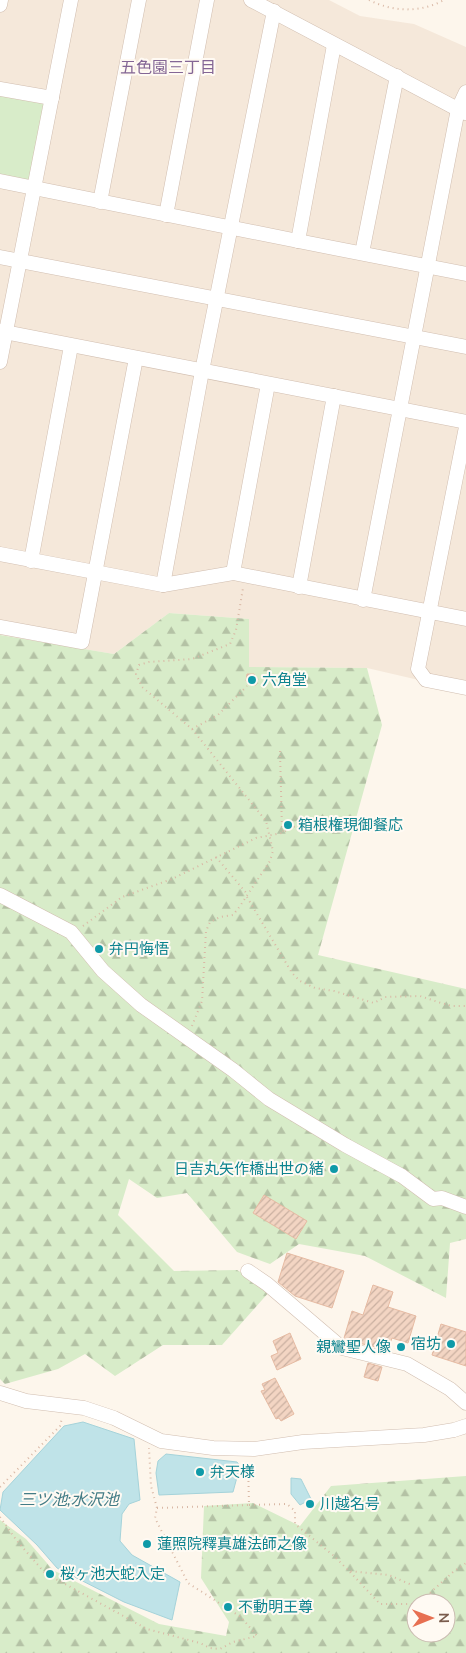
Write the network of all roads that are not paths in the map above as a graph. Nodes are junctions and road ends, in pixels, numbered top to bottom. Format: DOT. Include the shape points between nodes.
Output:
graph roads {
  1 [pos="1,0"];
  2 [pos="71,0"];
  3 [pos="139,0"];
  4 [pos="207,0"];
  5 [pos="252,0"];
  6 [pos="0,5"];
  7 [pos="274,11"];
  8 [pos="334,45"];
  9 [pos="397,76"];
  10 [pos="0,89"];
  11 [pos="466,92"];
  12 [pos="52,98"];
  13 [pos="462,111"];
  14 [pos="0,181"];
  15 [pos="34,187"];
  16 [pos="100,202"];
  17 [pos="166,215"];
  18 [pos="230,228"];
  19 [pos="298,242"];
  20 [pos="362,253"];
  21 [pos="0,256"];
  22 [pos="19,261"];
  23 [pos="428,266"];
  24 [pos="466,274"];
  25 [pos="217,298"];
  26 [pos="3,331"];
  27 [pos="414,337"];
  28 [pos="72,346"];
  29 [pos="466,347"];
  30 [pos="136,358"];
  31 [pos="0,362"];
  32 [pos="202,371"];
  33 [pos="268,384"];
  34 [pos="334,396"];
  35 [pos="400,409"];
  36 [pos="466,422"];
  37 [pos="466,427"];
  38 [pos="0,554"];
  39 [pos="31,561"];
  40 [pos="96,573"];
  41 [pos="239,575"];
  42 [pos="163,586"];
  43 [pos="299,587"];
  44 [pos="363,600"];
  45 [pos="430,613"];
  46 [pos="466,619"];
  47 [pos="0,627"];
  48 [pos="466,688"];
  49 [pos="0,895"];
  50 [pos="466,1207"];
  51 [pos="248,1272"];
  52 [pos="0,1393"];
  53 [pos="466,1403"];
  54 [pos="466,1426"];
  1 -- 6 [label="street"];
  2 -- 12 [label="street"];
  3 -- 16 [label="street"];
  4 -- 17 [label="street"];
  5 -- 7 [label="street"];
  7 -- 8 [label="street"];
  7 -- 18 [label="street"];
  8 -- 9 [label="street"];
  8 -- 19 [label="street"];
  9 -- 13 [label="street"];
  9 -- 20 [label="street"];
  10 -- 12 [label="street"];
  11 -- 13 [label="street"];
  12 -- 15 [label="street"];
  13 -- 23 [label="street"];
  14 -- 15 [label="street"];
  15 -- 16 [label="street"];
  15 -- 22 [label="street"];
  16 -- 17 [label="street"];
  17 -- 18 [label="street"];
  18 -- 19 [label="street"];
  18 -- 25 [label="street"];
  19 -- 20 [label="street"];
  20 -- 23 [label="street"];
  21 -- 22 [label="street"];
  22 -- 25 [label="street"];
  22 -- 26 [label="street"];
  23 -- 24 [label="street"];
  23 -- 27 [label="street"];
  25 -- 27 [label="street"];
  25 -- 32 [label="street"];
  26 -- 28 [label="street"];
  26 -- 31 [label="street"];
  27 -- 29 [label="street"];
  27 -- 35 [label="street"];
  28 -- 30 [label="street"];
  28 -- 39 [label="street"];
  30 -- 32 [label="street"];
  30 -- 40 [label="street"];
  32 -- 33 [label="street"];
  32 -- 42 [label="street"];
  33 -- 34 [label="street"];
  33 -- 41 [label="street"];
  34 -- 35 [label="street"];
  34 -- 43 [label="street"];
  35 -- 36 [label="street"];
  35 -- 44 [label="street"];
  37 -- 45 [label="street"];
  38 -- 39 [label="street"];
  39 -- 40 [label="street"];
  40 -- 42 [label="street"];
  40 -- 47 [label="street" via="82,642"];
  41 -- 42 [label="street"];
  41 -- 43 [label="street"];
  43 -- 44 [label="street"];
  44 -- 45 [label="street"];
  45 -- 46 [label="street"];
  45 -- 48 [label="street" via="418,670 426,680"];
  49 -- 50 [label="street" via="71,932 114,982 141,1006 269,1099 402,1176 433,1199 442,1198"];
  51 -- 53 [label="street" via="267,1284 342,1348 407,1364 450,1389"];
  52 -- 54 [label="street" via="26,1401 84,1408 114,1418 161,1441 214,1448 248,1449 303,1442 424,1435"];
}
